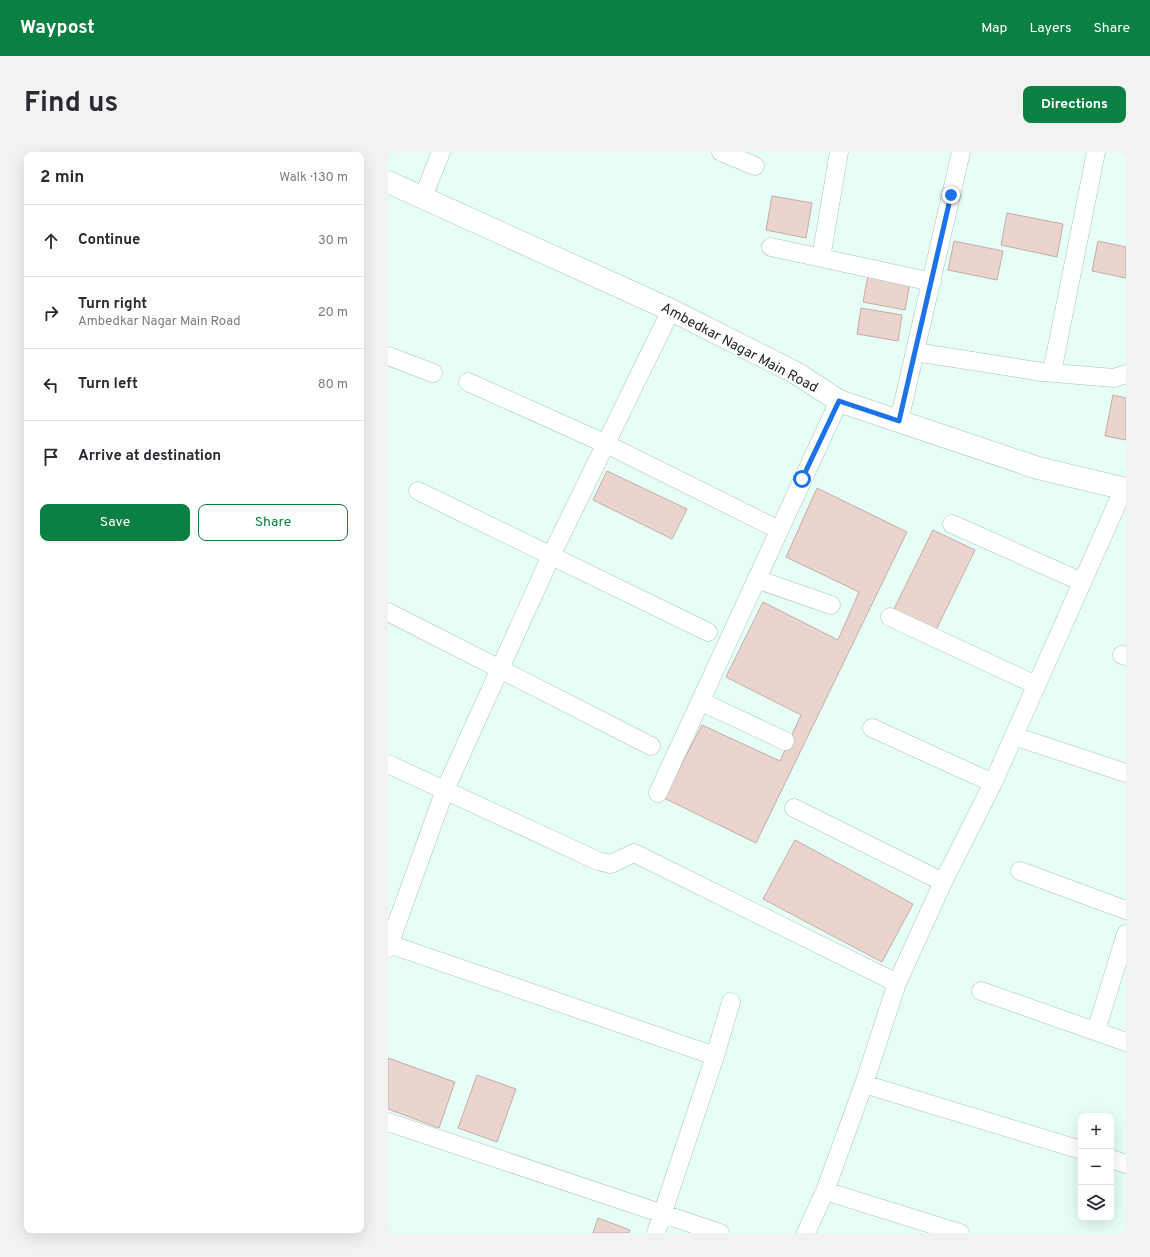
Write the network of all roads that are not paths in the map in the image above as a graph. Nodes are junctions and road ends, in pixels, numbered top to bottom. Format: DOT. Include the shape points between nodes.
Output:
graph roads {
  1 [pos="441,152"];
  2 [pos="721,152"];
  3 [pos="839,152"];
  4 [pos="961,152"];
  5 [pos="1096,152"];
  6 [pos="755,166"];
  7 [pos="388,182"];
  8 [pos="423,197"];
  9 [pos="771,247"];
  10 [pos="821,258"];
  11 [pos="932,282"];
  12 [pos="672,310"];
  13 [pos="915,352"];
  14 [pos="388,356"];
  15 [pos="1052,372"];
  16 [pos="433,373"];
  17 [pos="1126,374"];
  18 [pos="468,382"];
  19 [pos="839,401"];
  20 [pos="899,421"];
  21 [pos="606,444"];
  22 [pos="1125,489"];
  23 [pos="418,491"];
  24 [pos="952,524"];
  25 [pos="769,525"];
  26 [pos="551,556"];
  27 [pos="756,579"];
  28 [pos="1082,582"];
  29 [pos="831,605"];
  30 [pos="388,612"];
  31 [pos="890,617"];
  32 [pos="708,632"];
  33 [pos="501,670"];
  34 [pos="1036,685"];
  35 [pos="700,701"];
  36 [pos="872,728"];
  37 [pos="1014,736"];
  38 [pos="785,741"];
  39 [pos="651,746"];
  40 [pos="388,764"];
  41 [pos="1126,773"];
  42 [pos="993,783"];
  43 [pos="445,790"];
  44 [pos="658,793"];
  45 [pos="794,808"];
  46 [pos="1020,872"];
  47 [pos="943,882"];
  48 [pos="1126,910"];
  49 [pos="1126,934"];
  50 [pos="389,946"];
  51 [pos="897,983"];
  52 [pos="981,991"];
  53 [pos="731,1002"];
  54 [pos="1096,1031"];
  55 [pos="1126,1042"];
  56 [pos="715,1056"];
  57 [pos="864,1084"];
  58 [pos="388,1122"];
  59 [pos="1078,1149"];
  60 [pos="1114,1160"];
  61 [pos="1126,1164"];
  62 [pos="826,1191"];
  63 [pos="662,1214"];
  64 [pos="939,1230"];
  65 [pos="656,1233"];
  66 [pos="720,1233"];
  67 [pos="806,1233"];
  68 [pos="960,1233"];
  1 -- 8 [label="street"];
  2 -- 6 [label="street"];
  3 -- 10 [label="street"];
  4 -- 11 [label="street"];
  5 -- 15 [label="street"];
  7 -- 8 [label="street, Ambedkar Nagar Main Road"];
  8 -- 12 [label="street, Ambedkar Nagar Main Road"];
  9 -- 10 [label="street"];
  10 -- 11 [label="street"];
  11 -- 13 [label="street"];
  12 -- 19 [label="street, Ambedkar Nagar Main Road" via="796,373"];
  12 -- 21 [label="street"];
  13 -- 15 [label="street"];
  13 -- 20 [label="street"];
  14 -- 16 [label="street"];
  15 -- 17 [label="street" via="1114,378"];
  18 -- 21 [label="street"];
  19 -- 20 [label="street, Ambedkar Nagar Main Road"];
  19 -- 27 [label="street"];
  20 -- 22 [label="street, Ambedkar Nagar Main Road" via="1038,468"];
  21 -- 25 [label="street"];
  21 -- 26 [label="street"];
  22 -- 28 [label="street"];
  23 -- 26 [label="street"];
  24 -- 28 [label="street"];
  26 -- 32 [label="street"];
  26 -- 33 [label="street"];
  27 -- 29 [label="street"];
  27 -- 35 [label="street"];
  28 -- 34 [label="street"];
  30 -- 33 [label="street"];
  31 -- 34 [label="street"];
  33 -- 39 [label="street"];
  33 -- 43 [label="street"];
  34 -- 37 [label="street"];
  35 -- 38 [label="street"];
  35 -- 44 [label="street"];
  36 -- 42 [label="street"];
  37 -- 41 [label="street"];
  37 -- 42 [label="street"];
  40 -- 43 [label="street"];
  42 -- 47 [label="street"];
  43 -- 50 [label="street"];
  43 -- 51 [label="street" via="598,861 611,864 634,853"];
  45 -- 47 [label="street"];
  46 -- 48 [label="street"];
  47 -- 51 [label="street"];
  49 -- 54 [label="street"];
  50 -- 56 [label="street"];
  51 -- 57 [label="street"];
  52 -- 54 [label="street"];
  53 -- 56 [label="street"];
  54 -- 55 [label="street"];
  56 -- 63 [label="street"];
  57 -- 59 [label="street"];
  57 -- 62 [label="street"];
  58 -- 63 [label="street"];
  60 -- 61 [label="street"];
  62 -- 64 [label="street"];
  62 -- 67 [label="street"];
  63 -- 65 [label="street"];
  63 -- 66 [label="street"];
  64 -- 68 [label="street"];
}
